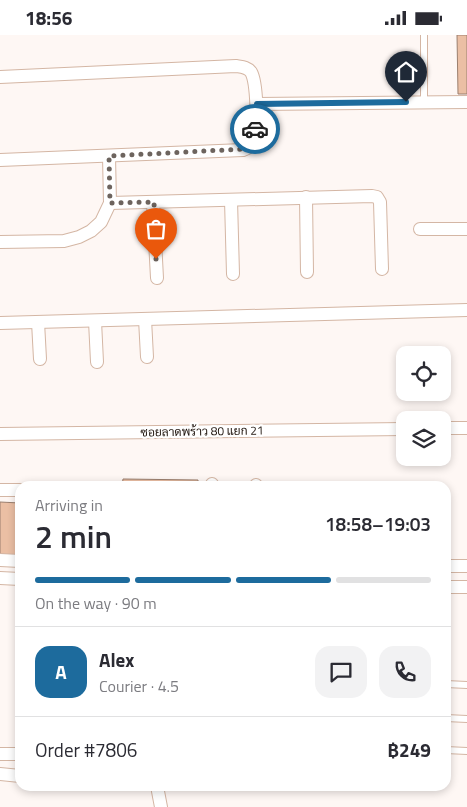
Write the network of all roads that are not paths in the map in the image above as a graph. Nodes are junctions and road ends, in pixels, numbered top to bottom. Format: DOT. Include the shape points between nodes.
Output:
graph roads {
  1 [pos="424,35"];
  2 [pos="0,77"];
  3 [pos="424,102"];
  4 [pos="467,102"];
  5 [pos="257,104"];
  6 [pos="109,156"];
  7 [pos="0,160"];
  8 [pos="306,197"];
  9 [pos="231,200"];
  10 [pos="154,202"];
  11 [pos="110,203"];
  12 [pos="420,229"];
  13 [pos="467,229"];
  14 [pos="0,242"];
  15 [pos="382,269"];
  16 [pos="307,272"];
  17 [pos="233,274"];
  18 [pos="157,277"];
  19 [pos="467,310"];
  20 [pos="145,319"];
  21 [pos="95,321"];
  22 [pos="38,322"];
  23 [pos="0,323"];
  24 [pos="147,357"];
  25 [pos="40,359"];
  26 [pos="97,362"];
  27 [pos="451,428"];
  28 [pos="467,428"];
  29 [pos="396,429"];
  30 [pos="0,434"];
  31 [pos="0,490"];
  32 [pos="15,490"];
  33 [pos="0,560"];
  34 [pos="15,561"];
  35 [pos="451,566"];
  36 [pos="467,566"];
  37 [pos="0,578"];
  38 [pos="15,579"];
  39 [pos="451,587"];
  40 [pos="467,587"];
  41 [pos="451,684"];
  42 [pos="467,685"];
  43 [pos="451,718"];
  44 [pos="467,719"];
  45 [pos="451,750"];
  46 [pos="467,751"];
  47 [pos="0,754"];
  48 [pos="15,754"];
  49 [pos="0,774"];
  50 [pos="15,776"];
  51 [pos="158,791"];
  52 [pos="161,807"];
  1 -- 3 [label="lane"];
  2 -- 5 [label="street" via="236,66 251,73"];
  3 -- 4 [label="street"];
  3 -- 5 [label="street"];
  5 -- 6 [label="street" via="255,139 250,147"];
  6 -- 7 [label="street"];
  6 -- 11 [label="street"];
  8 -- 9 [label="street"];
  8 -- 15 [label="street" via="377,197 381,209"];
  8 -- 16 [label="street"];
  9 -- 10 [label="street"];
  9 -- 17 [label="street"];
  10 -- 11 [label="street"];
  10 -- 18 [label="street"];
  11 -- 14 [label="street" via="101,222 79,237 64,241"];
  12 -- 13 [label="street"];
  19 -- 20 [label="street"];
  20 -- 21 [label="street"];
  20 -- 24 [label="street"];
  21 -- 22 [label="street"];
  21 -- 26 [label="street"];
  22 -- 23 [label="street"];
  22 -- 25 [label="street"];
  27 -- 28 [label="street"];
  29 -- 30 [label="street, ซอยลาดพร้าว 80 แยก 21"];
  31 -- 32 [label="street"];
  33 -- 34 [label="street"];
  35 -- 36 [label="street"];
  37 -- 38 [label="street"];
  39 -- 40 [label="street"];
  41 -- 42 [label="lane"];
  43 -- 44 [label="lane"];
  45 -- 46 [label="lane"];
  47 -- 48 [label="street"];
  49 -- 50 [label="street"];
  51 -- 52 [label="street"];
}
